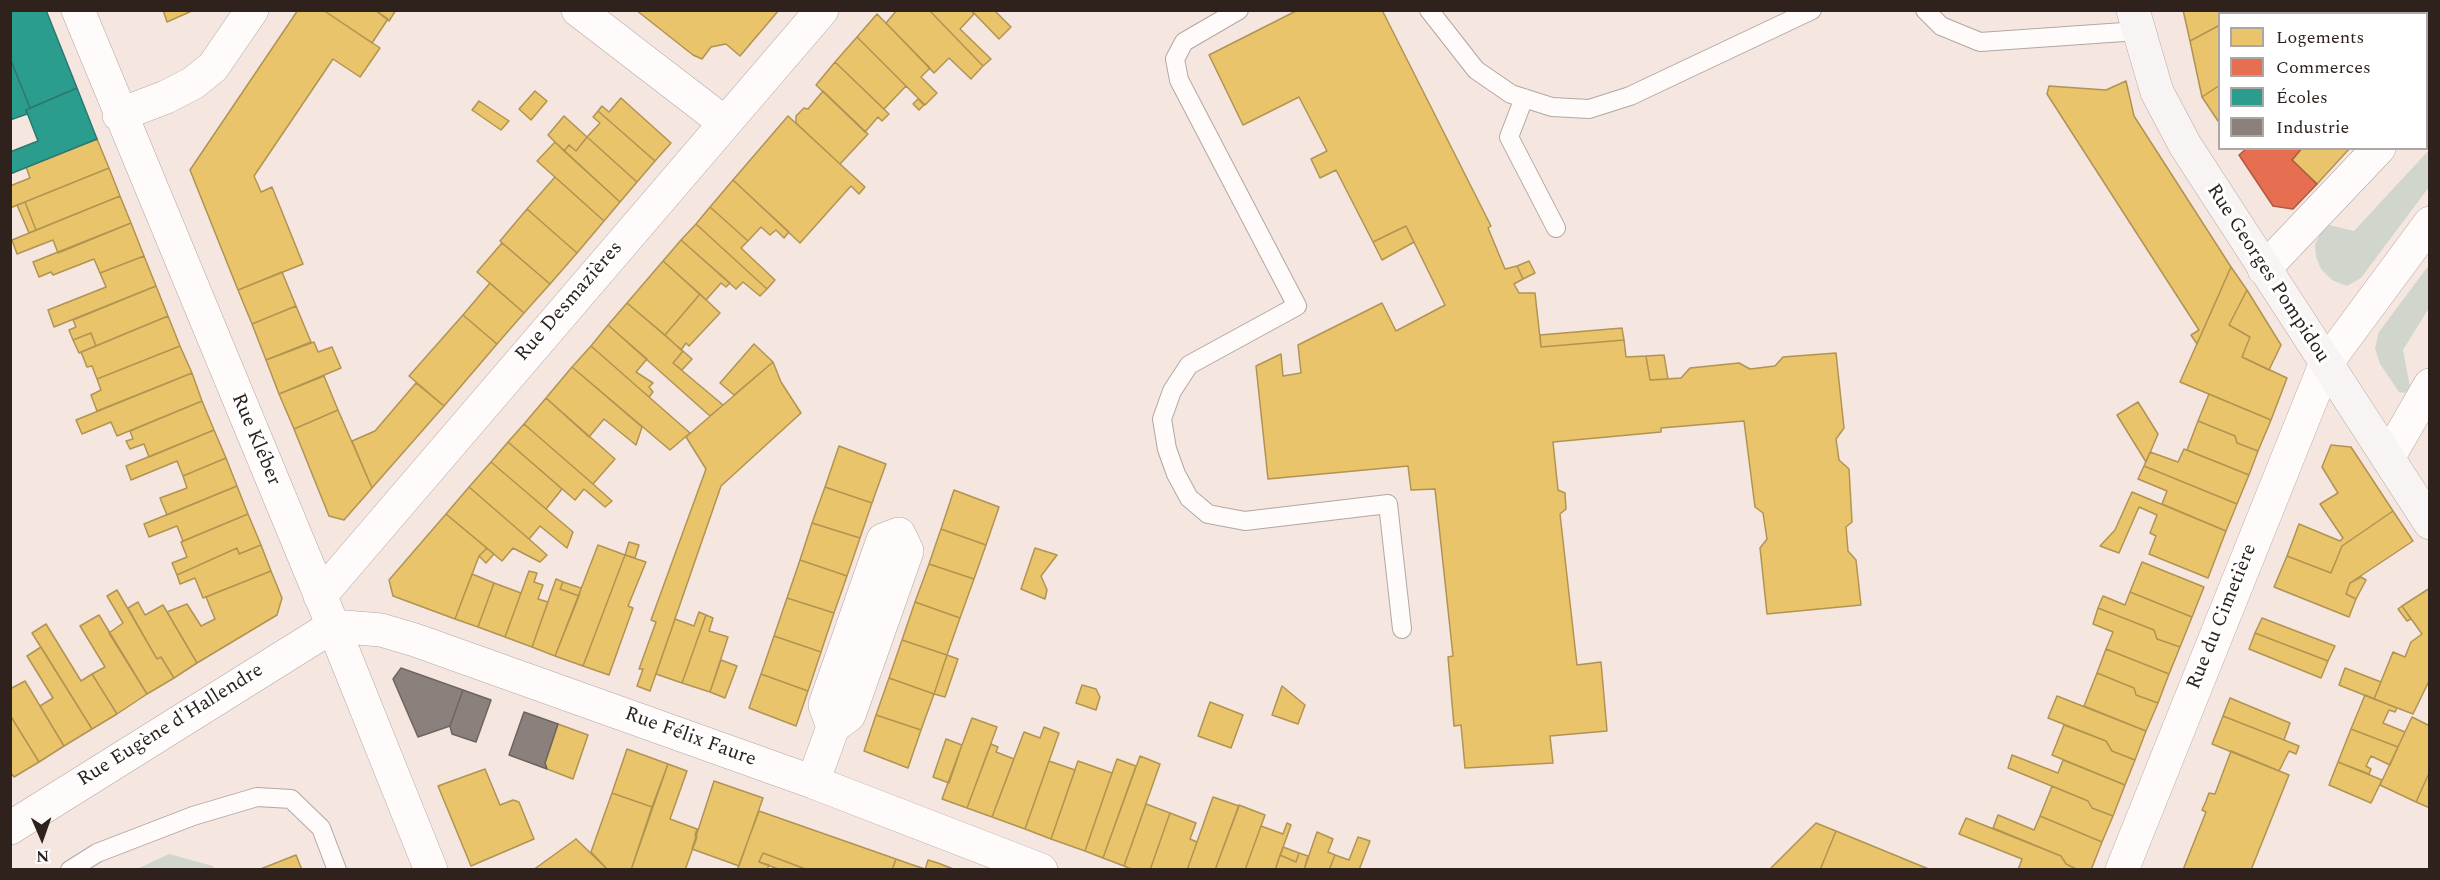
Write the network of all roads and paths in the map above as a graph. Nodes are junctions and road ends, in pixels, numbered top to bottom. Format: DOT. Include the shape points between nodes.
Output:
graph roads {
  1 [pos="78,10"];
  2 [pos="252,10"];
  3 [pos="578,10"];
  4 [pos="822,10"];
  5 [pos="1239,10"];
  6 [pos="1429,10"];
  7 [pos="1812,10"];
  8 [pos="1925,10"];
  9 [pos="2136,21"];
  10 [pos="1524,98"];
  11 [pos="119,115"];
  12 [pos="725,123"];
  13 [pos="2377,150"];
  14 [pos="2430,223"];
  15 [pos="1556,228"];
  16 [pos="2264,269"];
  17 [pos="2325,365"];
  18 [pos="2430,385"];
  19 [pos="2388,459"];
  20 [pos="2430,523"];
  21 [pos="320,596"];
  22 [pos="333,626"];
  23 [pos="1402,629"];
  24 [pos="832,727"];
  25 [pos="813,783"];
  26 [pos="10,828"];
  27 [pos="70,870"];
  28 [pos="338,870"];
  29 [pos="431,870"];
  30 [pos="1041,870"];
  31 [pos="2122,870"];
  1 -- 11 [label="street, Rue Kléber"];
  2 -- 11 [label="street" via="213,67 193,83"];
  3 -- 12 [label="street"];
  4 -- 12 [label="street, Rue Desmazières"];
  5 -- 23 [label="lane" via="1184,42 1175,59 1179,80 1297,306 1189,365 1172,391 1162,419 1167,449 1189,498 1208,514 1245,521 1388,504"];
  6 -- 10 [label="lane" via="1476,70 1511,94"];
  7 -- 10 [label="lane" via="1630,96 1589,108 1552,107"];
  8 -- 9 [label="lane" via="1941,26 1980,42"];
  9 -- 16 [label="street, Rue Georges Pompidou" via="2150,74 2166,112"];
  10 -- 15 [label="lane" via="1509,137"];
  11 -- 21 [label="street, Rue Kléber"];
  12 -- 21 [label="street, Rue Desmazières"];
  13 -- 16 [label="street"];
  14 -- 17 [label="street, Rue du Cimetière"];
  16 -- 17 [label="street, Rue Georges Pompidou"];
  17 -- 19 [label="street, Rue Georges Pompidou"];
  17 -- 31 [label="street, Rue du Cimetière"];
  18 -- 19 [label="street"];
  19 -- 20 [label="street, Rue Georges Pompidou"];
  21 -- 22 [label="street, Rue Kléber"];
  22 -- 25 [label="street, Rue Félix Faure" via="373,628 415,640"];
  22 -- 26 [label="street, Rue Eugène d'Hallendre"];
  22 -- 29 [label="street, Rue Kléber"];
  24 -- 24 [label="street" via="825,705 883,540 899,534 907,551 849,715"];
  24 -- 25 [label="street"];
  25 -- 30 [label="street, Rue Félix Faure"];
  27 -- 28 [label="lane" via="97,854 193,816 258,797 291,799 321,828"];
}
